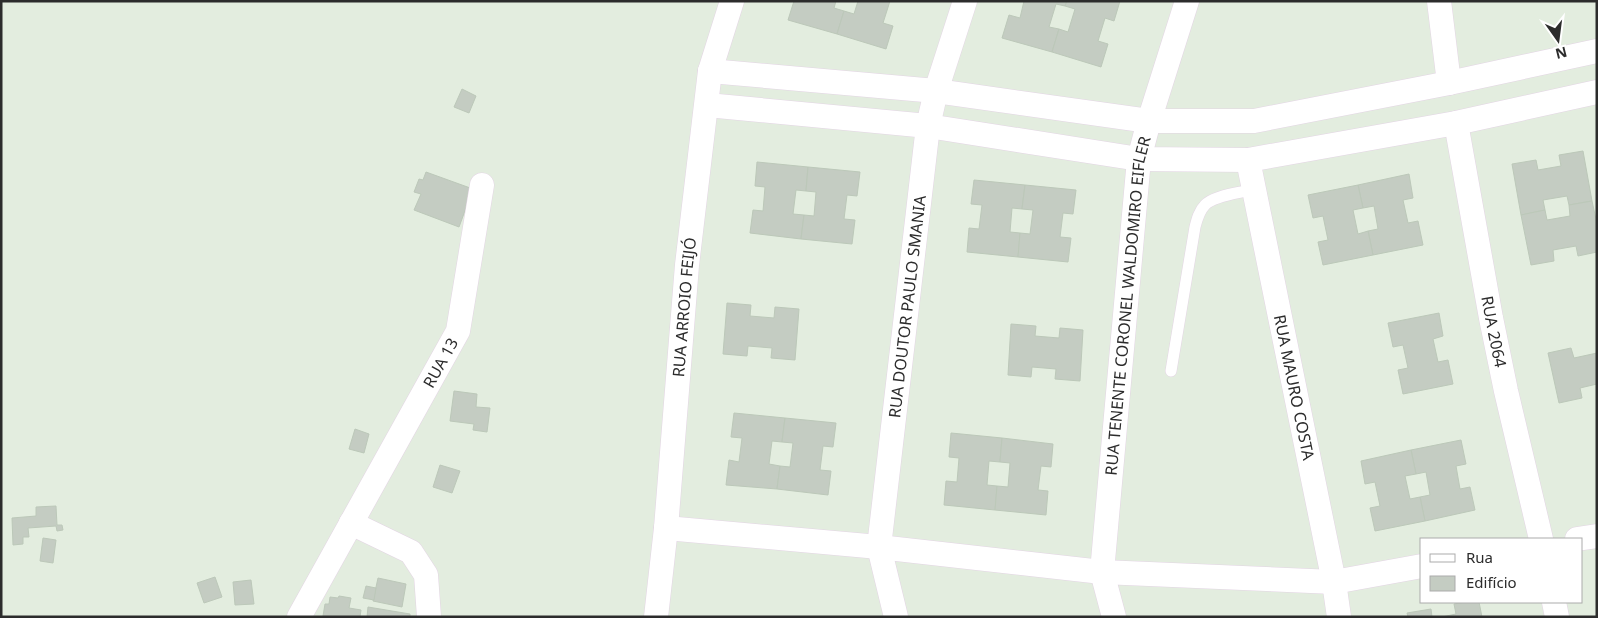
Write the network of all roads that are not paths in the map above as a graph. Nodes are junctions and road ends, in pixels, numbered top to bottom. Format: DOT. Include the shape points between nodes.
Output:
graph roads {
  1 [pos="732,1"];
  2 [pos="965,1"];
  3 [pos="1187,1"];
  4 [pos="1439,1"];
  5 [pos="1597,50"];
  6 [pos="710,71"];
  7 [pos="1449,83"];
  8 [pos="936,91"];
  9 [pos="1597,92"];
  10 [pos="707,105"];
  11 [pos="1149,121"];
  12 [pos="1456,123"];
  13 [pos="928,126"];
  14 [pos="1139,159"];
  15 [pos="1248,160"];
  16 [pos="482,185"];
  17 [pos="1254,189"];
  18 [pos="1171,371"];
  19 [pos="351,523"];
  20 [pos="666,528"];
  21 [pos="1597,536"];
  22 [pos="1541,538"];
  23 [pos="1583,538"];
  24 [pos="879,548"];
  25 [pos="1420,566"];
  26 [pos="1102,572"];
  27 [pos="1334,582"];
  28 [pos="1554,603"];
  29 [pos="298,617"];
  30 [pos="428,617"];
  31 [pos="656,617"];
  32 [pos="896,617"];
  33 [pos="1114,617"];
  34 [pos="1339,617"];
  35 [pos="1557,617"];
  1 -- 6 [label="street, RUA ARROIO FEIJÓ"];
  2 -- 8 [label="street, RUA DOUTOR PAULO SMANIA"];
  3 -- 11 [label="street, RUA TENENTE CORONEL WALDOMIRO EIFLER"];
  4 -- 7 [label="street"];
  5 -- 7 [label="street"];
  6 -- 8 [label="street"];
  6 -- 10 [label="street, RUA ARROIO FEIJÓ"];
  7 -- 11 [label="street" via="1254,121"];
  8 -- 11 [label="street"];
  8 -- 13 [label="street, RUA DOUTOR PAULO SMANIA"];
  9 -- 12 [label="street"];
  10 -- 13 [label="street"];
  10 -- 20 [label="street, RUA ARROIO FEIJÓ" via="687,265"];
  11 -- 14 [label="street, RUA TENENTE CORONEL WALDOMIRO EIFLER"];
  12 -- 15 [label="street"];
  12 -- 22 [label="street, RUA 2064" via="1492,327"];
  13 -- 14 [label="street"];
  13 -- 24 [label="street, RUA DOUTOR PAULO SMANIA"];
  14 -- 15 [label="street"];
  14 -- 26 [label="street, RUA TENENTE CORONEL WALDOMIRO EIFLER"];
  15 -- 17 [label="street, RUA MAURO COSTA"];
  16 -- 19 [label="street, RUA 13" via="458,331"];
  17 -- 18 [label="lane" via="1214,199 1199,215"];
  17 -- 27 [label="street, RUA MAURO COSTA"];
  19 -- 29 [label="street, RUA 13"];
  19 -- 30 [label="street" via="411,552 426,574"];
  20 -- 24 [label="street"];
  20 -- 31 [label="street, RUA ARROIO FEIJÓ"];
  21 -- 23 [label="street"];
  24 -- 26 [label="street"];
  24 -- 32 [label="street, RUA DOUTOR PAULO SMANIA"];
  25 -- 27 [label="street"];
  26 -- 27 [label="street"];
  26 -- 33 [label="street, RUA TENENTE CORONEL WALDOMIRO EIFLER"];
  27 -- 34 [label="street, RUA MAURO COSTA"];
  28 -- 35 [label="street"];
}
